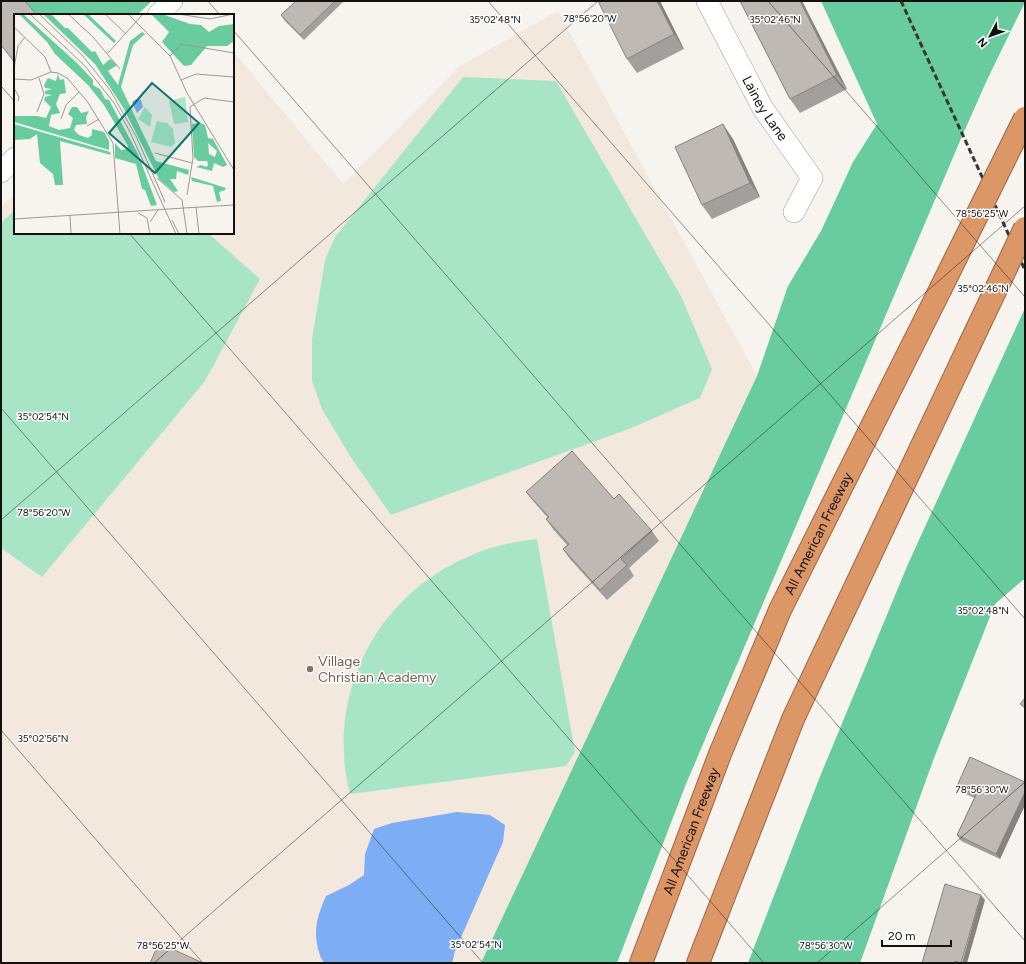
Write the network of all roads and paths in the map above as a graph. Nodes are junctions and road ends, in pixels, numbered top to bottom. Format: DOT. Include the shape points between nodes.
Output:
graph roads {
  1 [pos="172,1"];
  2 [pos="707,1"];
  3 [pos="159,14"];
  4 [pos="1025,118"];
  5 [pos="14,159"];
  6 [pos="1,172"];
  7 [pos="794,212"];
  8 [pos="1025,228"];
  9 [pos="641,963"];
  10 [pos="698,963"];
  1 -- 3 [label="street"];
  2 -- 7 [label="street, Lainey Lane" via="762,107 812,178"];
  4 -- 9 [label="highway, All American Freeway, bridge" via="780,610 717,761"];
  5 -- 6 [label="street"];
  8 -- 10 [label="highway, bridge" via="793,719"];
}
